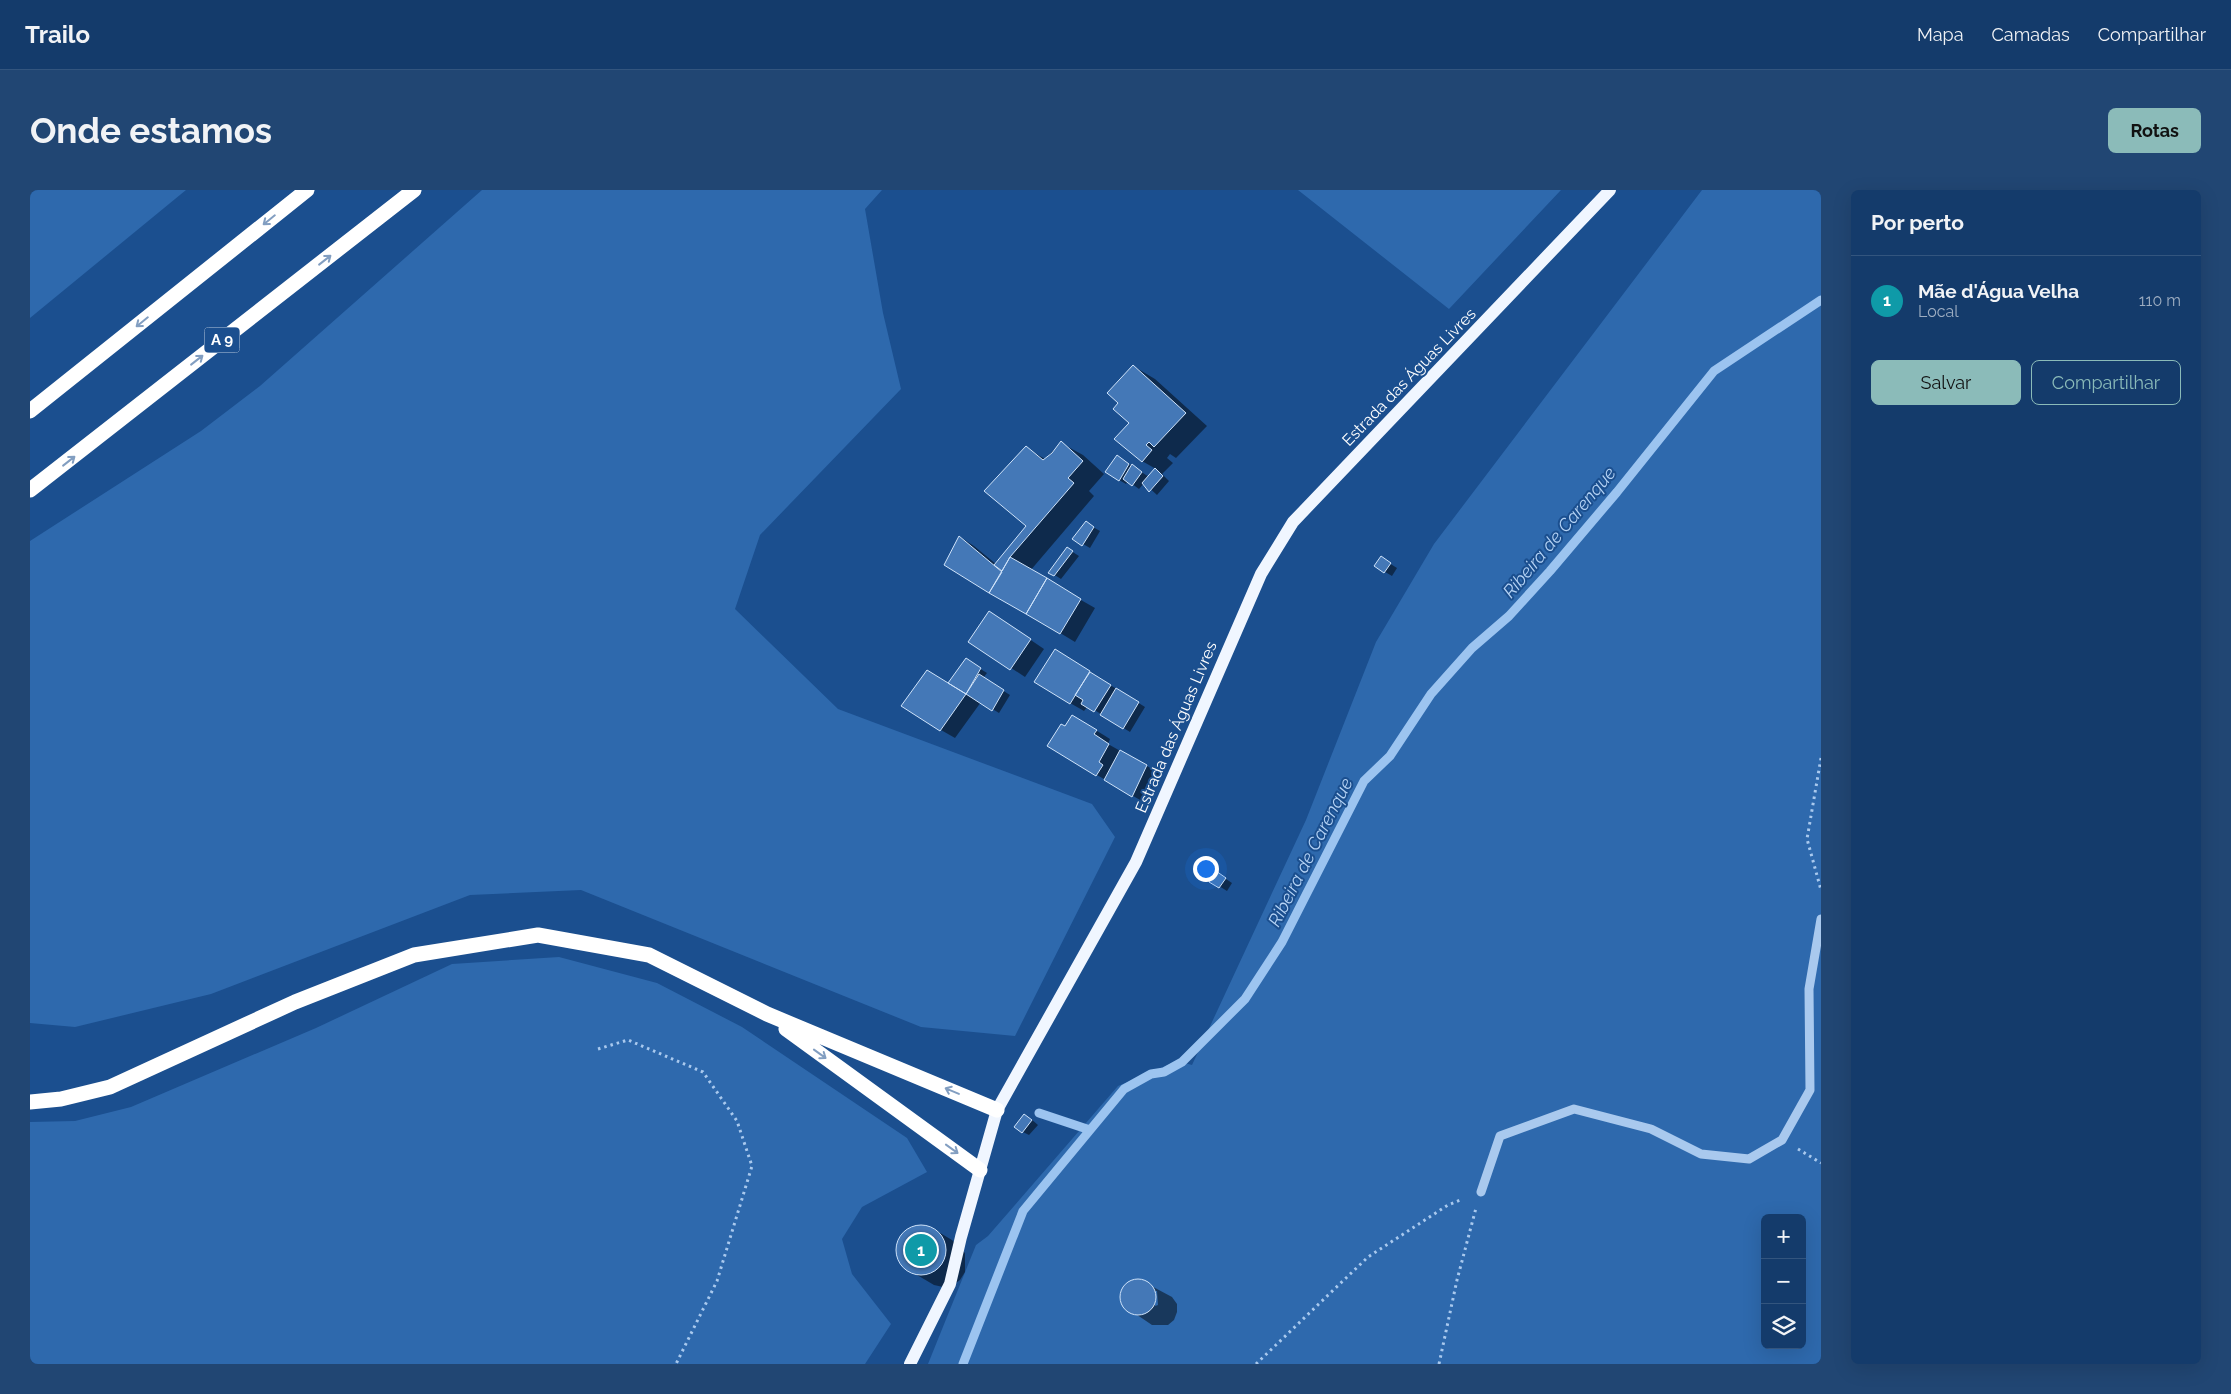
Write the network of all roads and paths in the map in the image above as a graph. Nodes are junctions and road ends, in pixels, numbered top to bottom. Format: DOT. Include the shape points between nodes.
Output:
graph roads {
  1 [pos="307,190"];
  2 [pos="414,190"];
  3 [pos="1610,190"];
  4 [pos="30,411"];
  5 [pos="30,490"];
  6 [pos="1821,758"];
  7 [pos="1821,890"];
  8 [pos="1821,919"];
  9 [pos="767,1014"];
  10 [pos="598,1049"];
  11 [pos="30,1102"];
  12 [pos="997,1110"];
  13 [pos="1782,1140"];
  14 [pos="1821,1163"];
  15 [pos="980,1170"];
  16 [pos="1481,1192"];
  17 [pos="676,1364"];
  18 [pos="910,1364"];
  19 [pos="1256,1364"];
  20 [pos="1439,1364"];
  1 -- 4 [label="highway, one-way"];
  5 -- 2 [label="highway, A 9, one-way"];
  3 -- 12 [label="main road, Estrada das Águas Livres" via="1294,522 1261,574 1136,862"];
  6 -- 7 [label="path" via="1807,839"];
  8 -- 13 [label="lane" via="1809,989 1810,1090"];
  9 -- 11 [label="highway" via="649,955 538,935 414,955 295,1002 110,1087 61,1099"];
  12 -- 9 [label="highway, one-way"];
  9 -- 15 [label="highway, one-way"];
  10 -- 17 [label="path" via="628,1040 703,1072 737,1121 752,1166 717,1281"];
  12 -- 15 [label="main road, Estrada das Águas Livres"];
  13 -- 14 [label="path"];
  13 -- 16 [label="lane" via="1749,1159 1701,1154 1651,1129 1574,1109 1500,1136"];
  15 -- 18 [label="main road, Estrada das Águas Livres" via="950,1284"];
  16 -- 19 [label="path" via="1448,1205 1368,1257"];
  16 -- 20 [label="path"];
}
